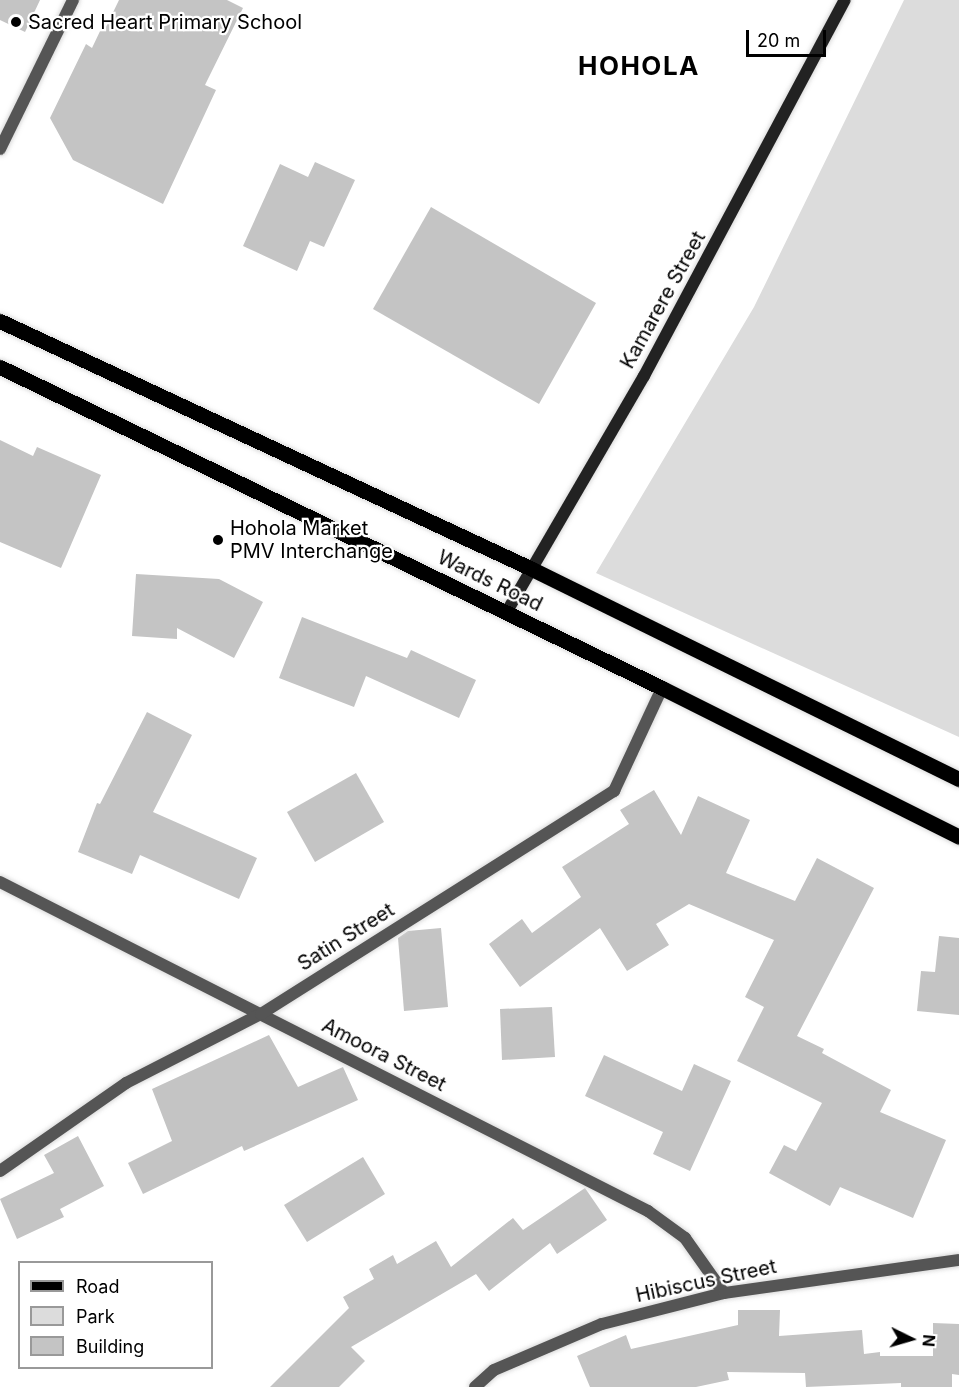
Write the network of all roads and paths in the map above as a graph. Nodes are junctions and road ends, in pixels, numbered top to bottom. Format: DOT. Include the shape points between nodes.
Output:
graph roads {
  1 [pos="73,0"];
  2 [pos="845,0"];
  3 [pos="0,149"];
  4 [pos="0,321"];
  5 [pos="0,367"];
  6 [pos="532,569"];
  7 [pos="506,613"];
  8 [pos="662,688"];
  9 [pos="959,779"];
  10 [pos="959,837"];
  11 [pos="0,882"];
  12 [pos="261,1014"];
  13 [pos="0,1171"];
  14 [pos="959,1260"];
  15 [pos="724,1293"];
  16 [pos="475,1387"];
  1 -- 3 [label="street"];
  2 -- 6 [label="street, Kamarere Street" via="655,356"];
  4 -- 6 [label="main road, Wards Road"];
  5 -- 7 [label="main road, Wards Road"];
  6 -- 7 [label="street, Kamarere Street"];
  6 -- 9 [label="main road, Wards Road"];
  7 -- 8 [label="main road, Wards Road"];
  8 -- 10 [label="main road, Wards Road"];
  8 -- 12 [label="street, Satin Street" via="614,791"];
  11 -- 12 [label="street, Amoora Street"];
  12 -- 13 [label="street, Satin Street" via="126,1083"];
  12 -- 15 [label="street, Amoora Street" via="648,1211 685,1238"];
  14 -- 15 [label="street, Hibiscus Street"];
  15 -- 16 [label="street, Hibiscus Street" via="602,1324 494,1370"];
}
